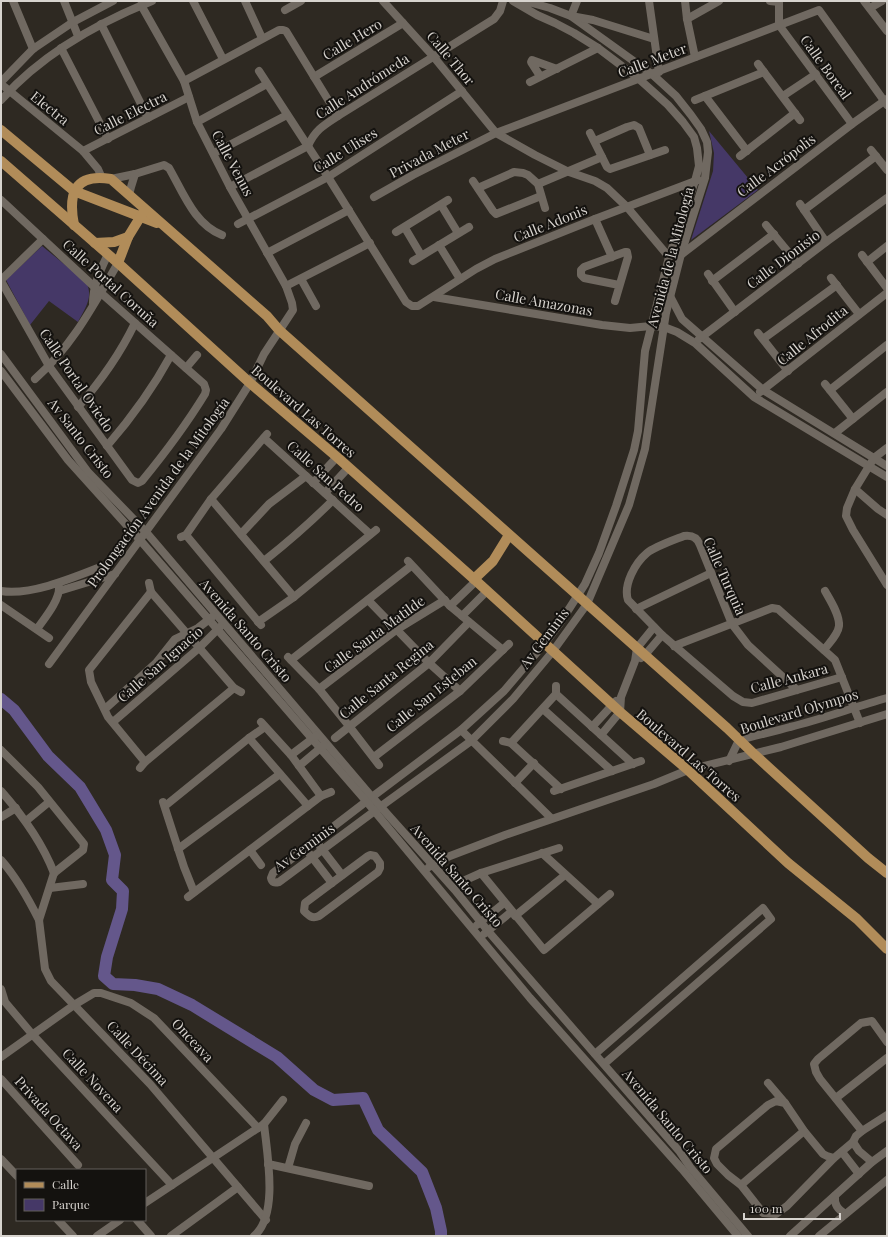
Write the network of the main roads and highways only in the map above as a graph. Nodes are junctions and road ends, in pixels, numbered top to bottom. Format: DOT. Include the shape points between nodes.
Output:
graph roads {
  1 [pos="1,130"];
  2 [pos="1,161"];
  3 [pos="74,191"];
  4 [pos="143,213"];
  5 [pos="74,225"];
  6 [pos="128,237"];
  7 [pos="95,243"];
  8 [pos="118,263"];
  9 [pos="509,535"];
  10 [pos="475,580"];
  11 [pos="887,873"];
  12 [pos="887,949"];
  1 -- 3 [label="main road"];
  2 -- 5 [label="main road, Boulevard Las Torres"];
  3 -- 4 [label="main road"];
  3 -- 4 [label="main road" via="86,181 107,178 129,195"];
  3 -- 5 [label="main road"];
  4 -- 6 [label="main road"];
  4 -- 9 [label="main road" via="164,226"];
  5 -- 7 [label="main road, Boulevard Las Torres"];
  6 -- 7 [label="main road" via="114,242"];
  6 -- 8 [label="main road"];
  7 -- 8 [label="main road, Boulevard Las Torres"];
  8 -- 10 [label="main road, Boulevard Las Torres" via="250,383"];
  9 -- 10 [label="main road" via="494,562"];
  9 -- 11 [label="main road"];
  10 -- 12 [label="main road, Boulevard Las Torres" via="788,863 857,919"];
}
